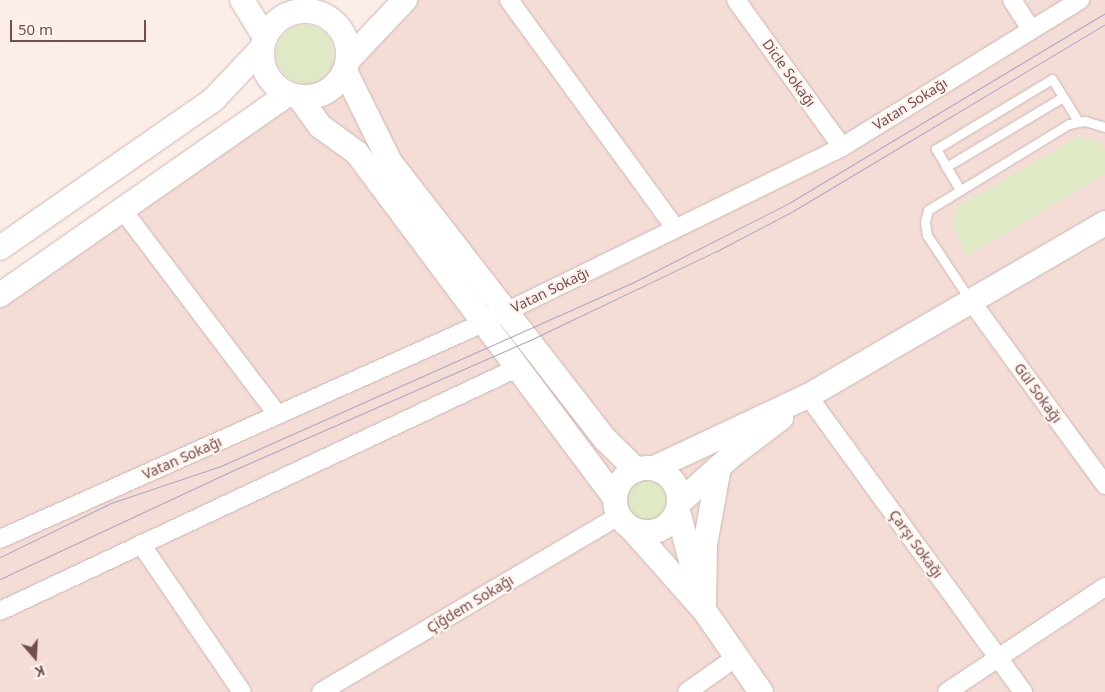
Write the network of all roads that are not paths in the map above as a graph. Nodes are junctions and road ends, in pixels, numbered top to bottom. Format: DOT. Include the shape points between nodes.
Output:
graph roads {
  1 [pos="242,0"];
  2 [pos="324,0"];
  3 [pos="406,0"];
  4 [pos="509,0"];
  5 [pos="736,0"];
  6 [pos="1012,0"];
  7 [pos="1080,0"];
  8 [pos="289,8"];
  9 [pos="1031,29"];
  10 [pos="264,43"];
  11 [pos="347,66"];
  12 [pos="294,96"];
  13 [pos="1063,97"];
  14 [pos="1078,121"];
  15 [pos="1105,127"];
  16 [pos="842,147"];
  17 [pos="946,167"];
  18 [pos="960,190"];
  19 [pos="122,209"];
  20 [pos="1105,223"];
  21 [pos="675,228"];
  22 [pos="0,248"];
  23 [pos="0,295"];
  24 [pos="971,301"];
  25 [pos="506,312"];
  26 [pos="483,323"];
  27 [pos="517,368"];
  28 [pos="808,396"];
  29 [pos="278,415"];
  30 [pos="1099,465"];
  31 [pos="719,466"];
  32 [pos="645,469"];
  33 [pos="1105,485"];
  34 [pos="679,507"];
  35 [pos="622,514"];
  36 [pos="0,539"];
  37 [pos="141,544"];
  38 [pos="1105,587"];
  39 [pos="704,610"];
  40 [pos="0,611"];
  41 [pos="736,658"];
  42 [pos="998,658"];
  43 [pos="242,692"];
  44 [pos="321,692"];
  45 [pos="687,692"];
  46 [pos="761,692"];
  47 [pos="947,692"];
  48 [pos="1023,692"];
  1 -- 10 [label="street"];
  2 -- 8 [label="street"];
  3 -- 11 [label="street"];
  4 -- 21 [label="street"];
  5 -- 16 [label="street, Dicle Sokağı"];
  6 -- 9 [label="street"];
  7 -- 9 [label="street, Vatan Sokağı"];
  8 -- 10 [label="street" via="271,28"];
  8 -- 11 [label="street" via="323,14 332,20 346,38"];
  9 -- 16 [label="street, Vatan Sokağı"];
  10 -- 12 [label="street" via="268,75"];
  10 -- 22 [label="street" via="214,99"];
  11 -- 12 [label="street" via="332,89 311,97"];
  11 -- 25 [label="street" via="390,162"];
  12 -- 19 [label="street"];
  12 -- 26 [label="street" via="320,126 357,153"];
  13 -- 14 [label="lane"];
  13 -- 17 [label="lane"];
  13 -- 17 [label="lane" via="1052,79 936,149"];
  14 -- 15 [label="lane"];
  14 -- 18 [label="lane"];
  16 -- 21 [label="street, Vatan Sokağı"];
  17 -- 18 [label="lane"];
  18 -- 24 [label="lane" via="928,210 926,229"];
  19 -- 23 [label="street"];
  19 -- 29 [label="street"];
  20 -- 24 [label="street"];
  21 -- 25 [label="street, Vatan Sokağı"];
  24 -- 28 [label="street"];
  24 -- 30 [label="street, Gül Sokağı"];
  25 -- 26 [label="street, Vatan Sokağı"];
  25 -- 32 [label="street" via="605,439"];
  26 -- 27 [label="street"];
  26 -- 29 [label="street, Vatan Sokağı"];
  27 -- 35 [label="street"];
  27 -- 37 [label="street"];
  28 -- 31 [label="street"];
  28 -- 32 [label="street"];
  28 -- 42 [label="street, Çarşı Sokağı"];
  29 -- 36 [label="street, Vatan Sokağı"];
  30 -- 33 [label="street, Gül Sokağı"];
  31 -- 34 [label="street"];
  31 -- 39 [label="street" via="705,545"];
  32 -- 34 [label="street" via="670,477"];
  32 -- 35 [label="street" via="621,481"];
  34 -- 35 [label="street" via="667,526 650,532"];
  34 -- 39 [label="street"];
  35 -- 39 [label="street"];
  35 -- 44 [label="street, Çiğdem Sokağı"];
  37 -- 40 [label="street"];
  37 -- 43 [label="street"];
  38 -- 42 [label="street"];
  39 -- 41 [label="street"];
  41 -- 45 [label="street"];
  41 -- 46 [label="street"];
  42 -- 47 [label="street"];
  42 -- 48 [label="street, Çarşı Sokağı"];
}
